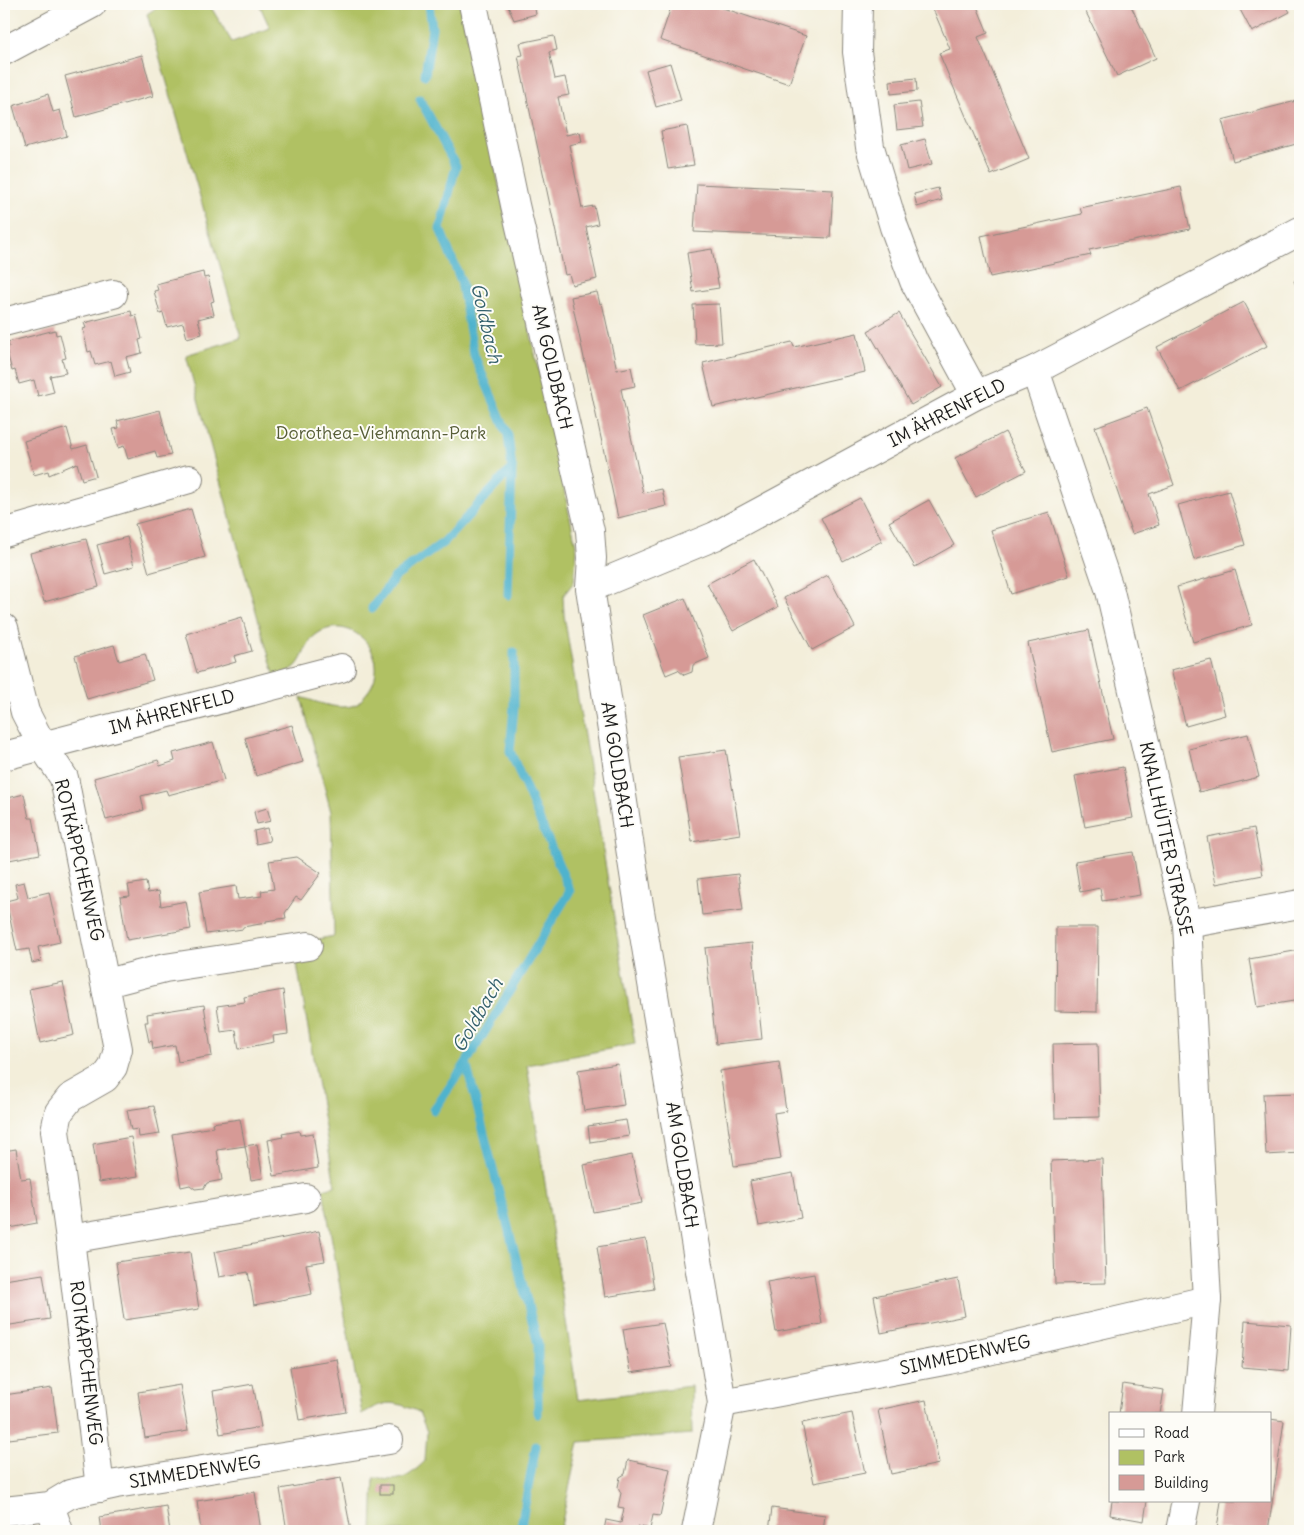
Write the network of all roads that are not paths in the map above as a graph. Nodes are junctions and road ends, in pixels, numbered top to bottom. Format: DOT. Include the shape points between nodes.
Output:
graph roads {
  1 [pos="92,4"];
  2 [pos="473,4"];
  3 [pos="858,4"];
  4 [pos="74,11"];
  5 [pos="4,51"];
  6 [pos="1300,231"];
  7 [pos="114,294"];
  8 [pos="4,322"];
  9 [pos="1035,370"];
  10 [pos="976,395"];
  11 [pos="190,479"];
  12 [pos="4,532"];
  13 [pos="590,588"];
  14 [pos="4,628"];
  15 [pos="341,668"];
  16 [pos="42,745"];
  17 [pos="4,756"];
  18 [pos="1300,904"];
  19 [pos="1187,924"];
  20 [pos="308,946"];
  21 [pos="107,983"];
  22 [pos="306,1198"];
  23 [pos="70,1239"];
  24 [pos="1207,1300"];
  25 [pos="722,1403"];
  26 [pos="1197,1412"];
  27 [pos="389,1440"];
  28 [pos="100,1488"];
  29 [pos="1186,1502"];
  30 [pos="4,1510"];
  31 [pos="54,1519"];
  32 [pos="696,1531"];
  33 [pos="1180,1531"];
  1 -- 4 [label="street"];
  2 -- 13 [label="street, AM GOLDBACH" via="515,205 590,531"];
  3 -- 10 [label="street" via="857,52 870,148 914,281"];
  4 -- 5 [label="street"];
  6 -- 9 [label="street, IM ÄHRENFELD"];
  7 -- 8 [label="street"];
  9 -- 10 [label="street, IM ÄHRENFELD"];
  9 -- 19 [label="street, KNALLHÜTTER STRASSE" via="1110,591"];
  10 -- 13 [label="street, IM ÄHRENFELD" via="715,536"];
  11 -- 12 [label="street"];
  13 -- 25 [label="street, AM GOLDBACH"];
  14 -- 16 [label="street, ROTKÄPPCHENWEG" via="25,712"];
  15 -- 16 [label="street, IM ÄHRENFELD"];
  16 -- 17 [label="street, IM ÄHRENFELD"];
  16 -- 21 [label="street, ROTKÄPPCHENWEG" via="64,778"];
  18 -- 19 [label="street"];
  19 -- 24 [label="street, KNALLHÜTTER STRASSE"];
  20 -- 21 [label="street" via="165,968"];
  21 -- 23 [label="street, ROTKÄPPCHENWEG" via="118,1049 113,1067 105,1078 70,1098 59,1112 54,1131"];
  22 -- 23 [label="street"];
  23 -- 28 [label="street, ROTKÄPPCHENWEG"];
  24 -- 25 [label="street, SIMMEDENWEG" via="949,1360"];
  24 -- 26 [label="street, KNALLHÜTTER STRASSE"];
  25 -- 32 [label="street, AM GOLDBACH"];
  27 -- 28 [label="street, SIMMEDENWEG"];
  28 -- 31 [label="street, SIMMEDENWEG" via="70,1494"];
  29 -- 33 [label="street"];
  30 -- 31 [label="street, SIMMEDENWEG"];
}
